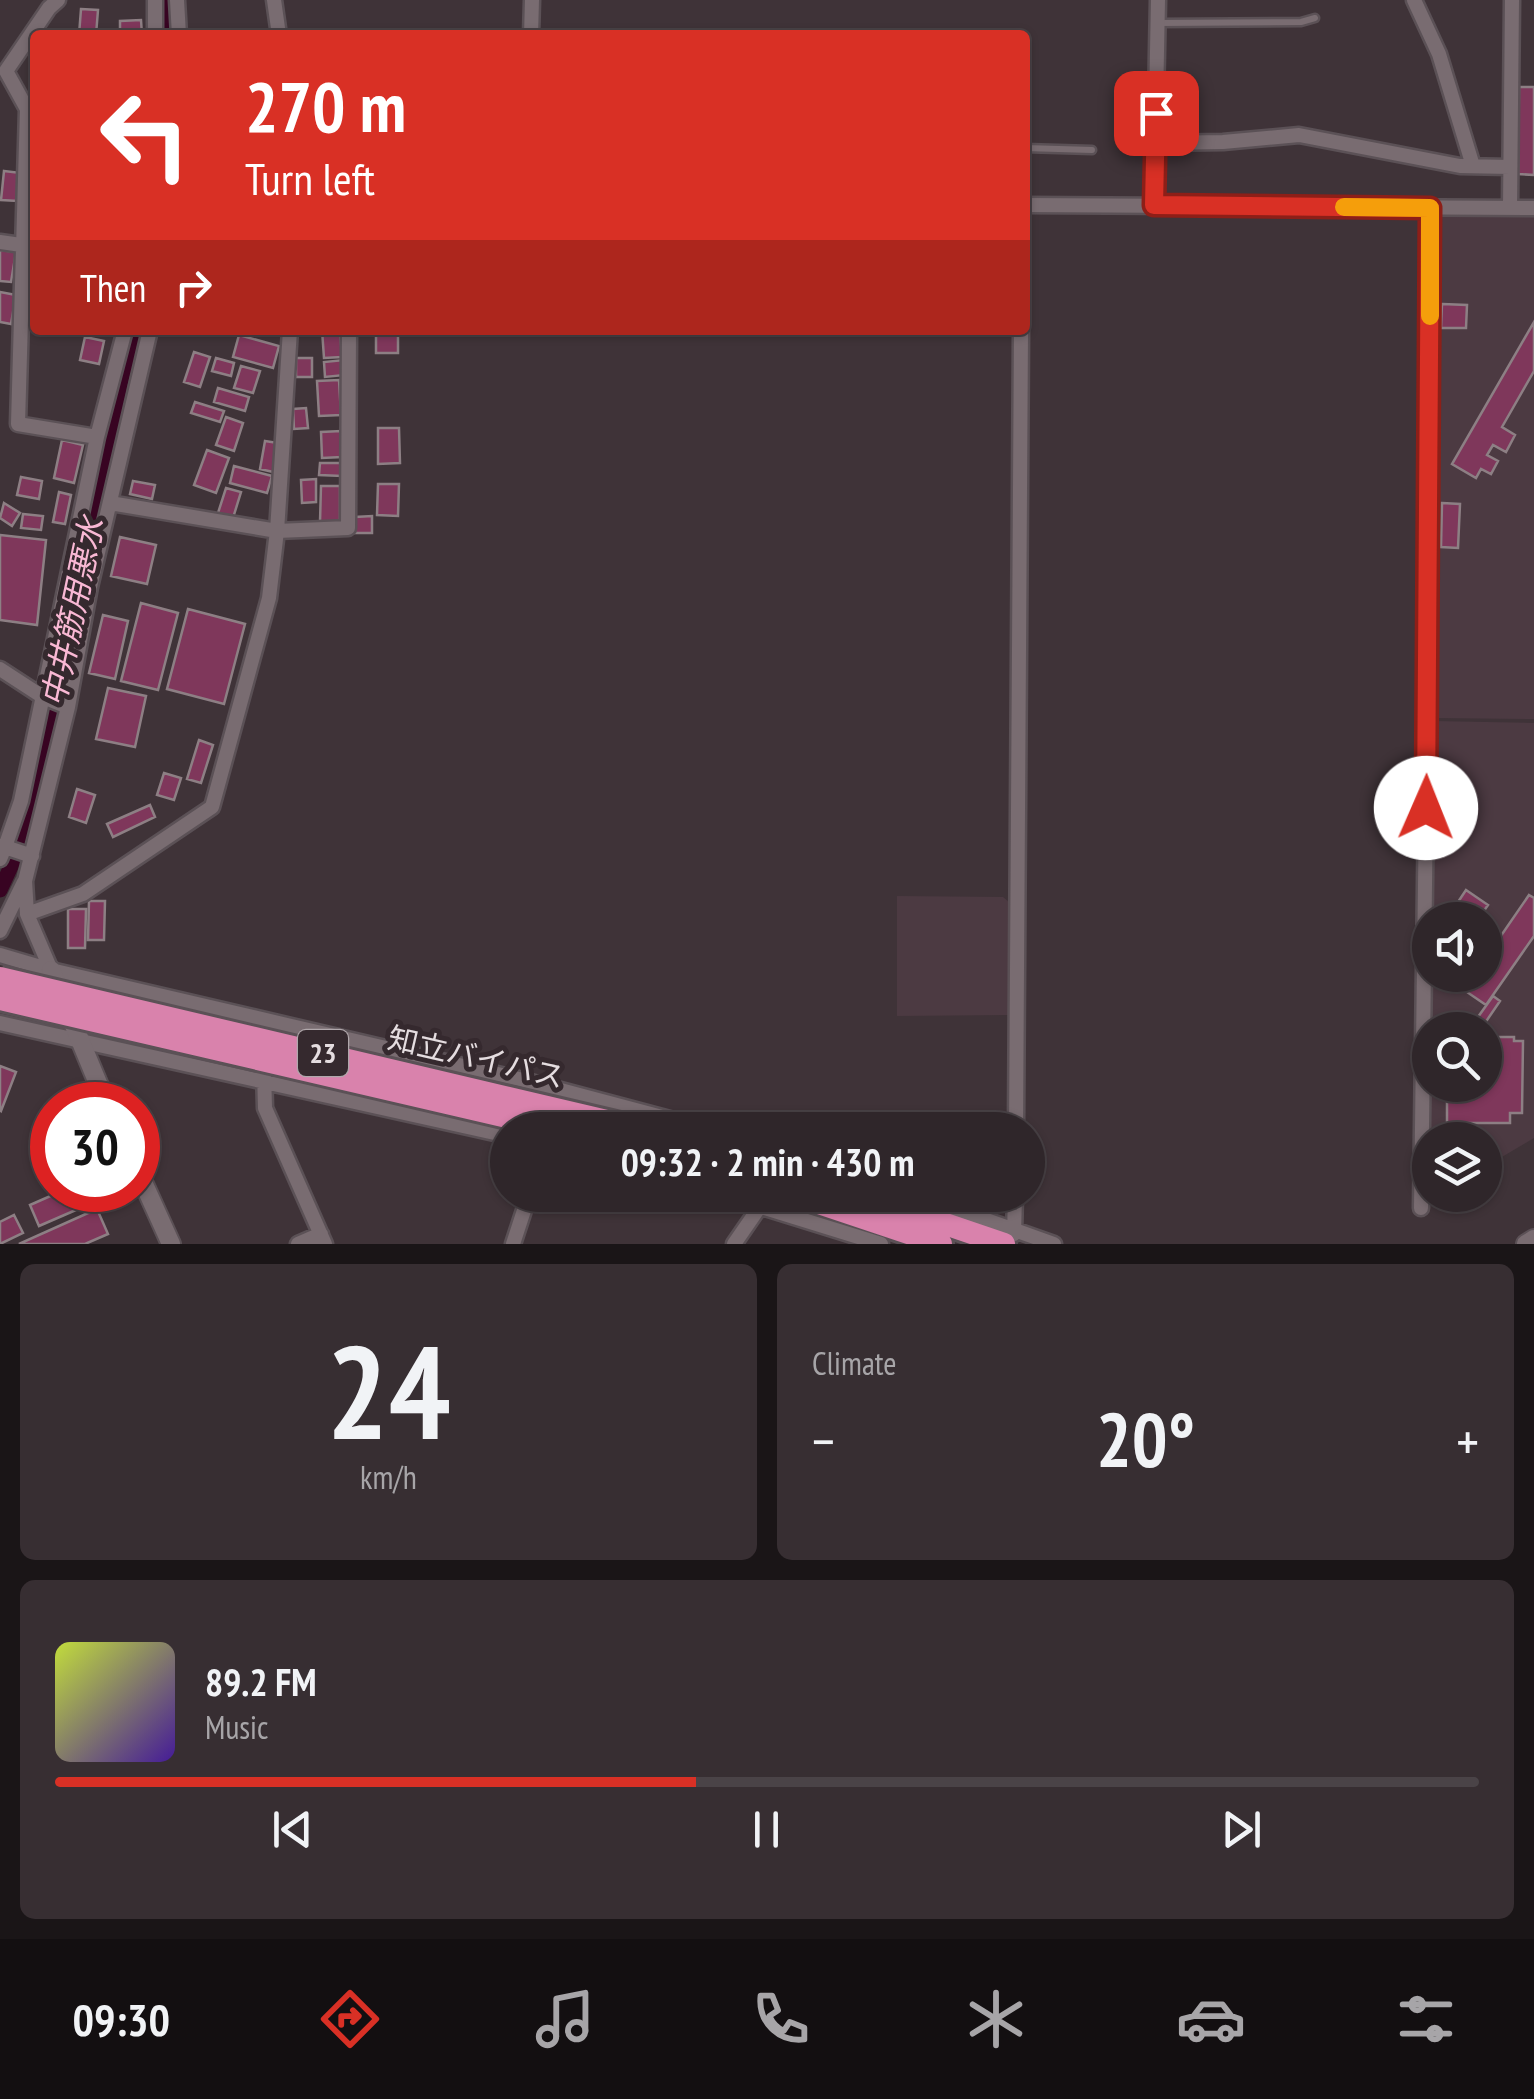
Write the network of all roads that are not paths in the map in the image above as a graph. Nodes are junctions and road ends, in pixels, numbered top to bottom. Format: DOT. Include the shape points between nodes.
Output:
graph roads {
  1 [pos="58,0"];
  2 [pos="155,0"];
  3 [pos="177,0"];
  4 [pos="274,0"];
  5 [pos="532,0"];
  6 [pos="1158,0"];
  7 [pos="1414,0"];
  8 [pos="1512,0"];
  9 [pos="1314,18"];
  10 [pos="1158,22"];
  11 [pos="34,30"];
  12 [pos="155,30"];
  13 [pos="179,30"];
  14 [pos="278,30"];
  15 [pos="532,30"];
  16 [pos="30,36"];
  17 [pos="1156,143"];
  18 [pos="1030,148"];
  19 [pos="1092,150"];
  20 [pos="1473,166"];
  21 [pos="1510,167"];
  22 [pos="1030,205"];
  23 [pos="1154,205"];
  24 [pos="1430,208"];
  25 [pos="1510,208"];
  26 [pos="1534,208"];
  27 [pos="0,242"];
  28 [pos="29,247"];
  29 [pos="124,335"];
  30 [pos="149,335"];
  31 [pos="290,335"];
  32 [pos="349,335"];
  33 [pos="1021,335"];
  34 [pos="97,437"];
  35 [pos="110,503"];
  36 [pos="276,530"];
  37 [pos="0,669"];
  38 [pos="43,697"];
  39 [pos="68,707"];
  40 [pos="12,852"];
  41 [pos="24,881"];
  42 [pos="27,914"];
  43 [pos="0,931"];
  44 [pos="0,955"];
  45 [pos="51,970"];
  46 [pos="0,978"];
  47 [pos="0,999"];
  48 [pos="272,1021"];
  49 [pos="0,1023"];
  50 [pos="78,1040"];
  51 [pos="263,1080"];
  52 [pos="524,1080"];
  53 [pos="97,1082"];
  54 [pos="518,1112"];
  55 [pos="569,1112"];
  56 [pos="643,1112"];
  57 [pos="1016,1112"];
  58 [pos="490,1113"];
  59 [pos="1422,1122"];
  60 [pos="490,1132"];
  61 [pos="157,1212"];
  62 [pos="523,1212"];
  63 [pos="757,1212"];
  64 [pos="780,1212"];
  65 [pos="846,1212"];
  66 [pos="918,1212"];
  67 [pos="952,1212"];
  68 [pos="1014,1212"];
  69 [pos="323,1239"];
  70 [pos="1010,1239"];
  71 [pos="1534,1239"];
  72 [pos="171,1244"];
  73 [pos="298,1244"];
  74 [pos="513,1244"];
  75 [pos="734,1244"];
  76 [pos="880,1244"];
  77 [pos="941,1244"];
  78 [pos="1054,1244"];
  79 [pos="1526,1244"];
  1 -- 11 [label="street"];
  2 -- 12 [label="street"];
  3 -- 13 [label="street"];
  4 -- 14 [label="street"];
  5 -- 15 [label="street"];
  6 -- 10 [label="street"];
  7 -- 20 [label="street" via="1439,54"];
  8 -- 21 [label="street"];
  9 -- 10 [label="lane"];
  10 -- 17 [label="street"];
  16 -- 28 [label="street" via="6,71 28,109"];
  17 -- 20 [label="street" via="1300,135"];
  17 -- 23 [label="street"];
  18 -- 19 [label="lane"];
  20 -- 21 [label="street"];
  21 -- 25 [label="street"];
  22 -- 23 [label="street"];
  23 -- 24 [label="street"];
  24 -- 25 [label="street"];
  24 -- 59 [label="street"];
  25 -- 26 [label="street"];
  27 -- 28 [label="street"];
  28 -- 34 [label="street" via="18,424"];
  29 -- 34 [label="street"];
  30 -- 35 [label="street"];
  31 -- 36 [label="street"];
  32 -- 36 [label="street" via="348,528"];
  33 -- 57 [label="street"];
  34 -- 38 [label="street"];
  35 -- 36 [label="street"];
  35 -- 39 [label="street"];
  36 -- 42 [label="street" via="269,598 212,807 83,894"];
  37 -- 38 [label="street"];
  38 -- 39 [label="street"];
  38 -- 40 [label="street"];
  39 -- 40 [label="street"];
  40 -- 41 [label="street"];
  41 -- 42 [label="street"];
  41 -- 43 [label="street"];
  42 -- 45 [label="street"];
  44 -- 45 [label="street"];
  45 -- 48 [label="street"];
  45 -- 50 [label="street"];
  46 -- 55 [label="highway, 知立バイパス / 23, bridge"];
  47 -- 58 [label="highway, 知立バイパス / 23, bridge"];
  48 -- 51 [label="street"];
  48 -- 52 [label="street"];
  49 -- 50 [label="street"];
  50 -- 51 [label="street"];
  50 -- 53 [label="street"];
  51 -- 60 [label="street"];
  51 -- 69 [label="street" via="264,1108"];
  52 -- 54 [label="street"];
  52 -- 56 [label="street"];
  61 -- 72 [label="street"];
  62 -- 74 [label="street"];
  63 -- 75 [label="street"];
  64 -- 76 [label="street"];
  65 -- 77 [label="highway"];
  66 -- 70 [label="highway"];
  67 -- 70 [label="street"];
  68 -- 70 [label="street"];
  69 -- 73 [label="street"];
  70 -- 78 [label="street"];
  71 -- 79 [label="street"];
}
